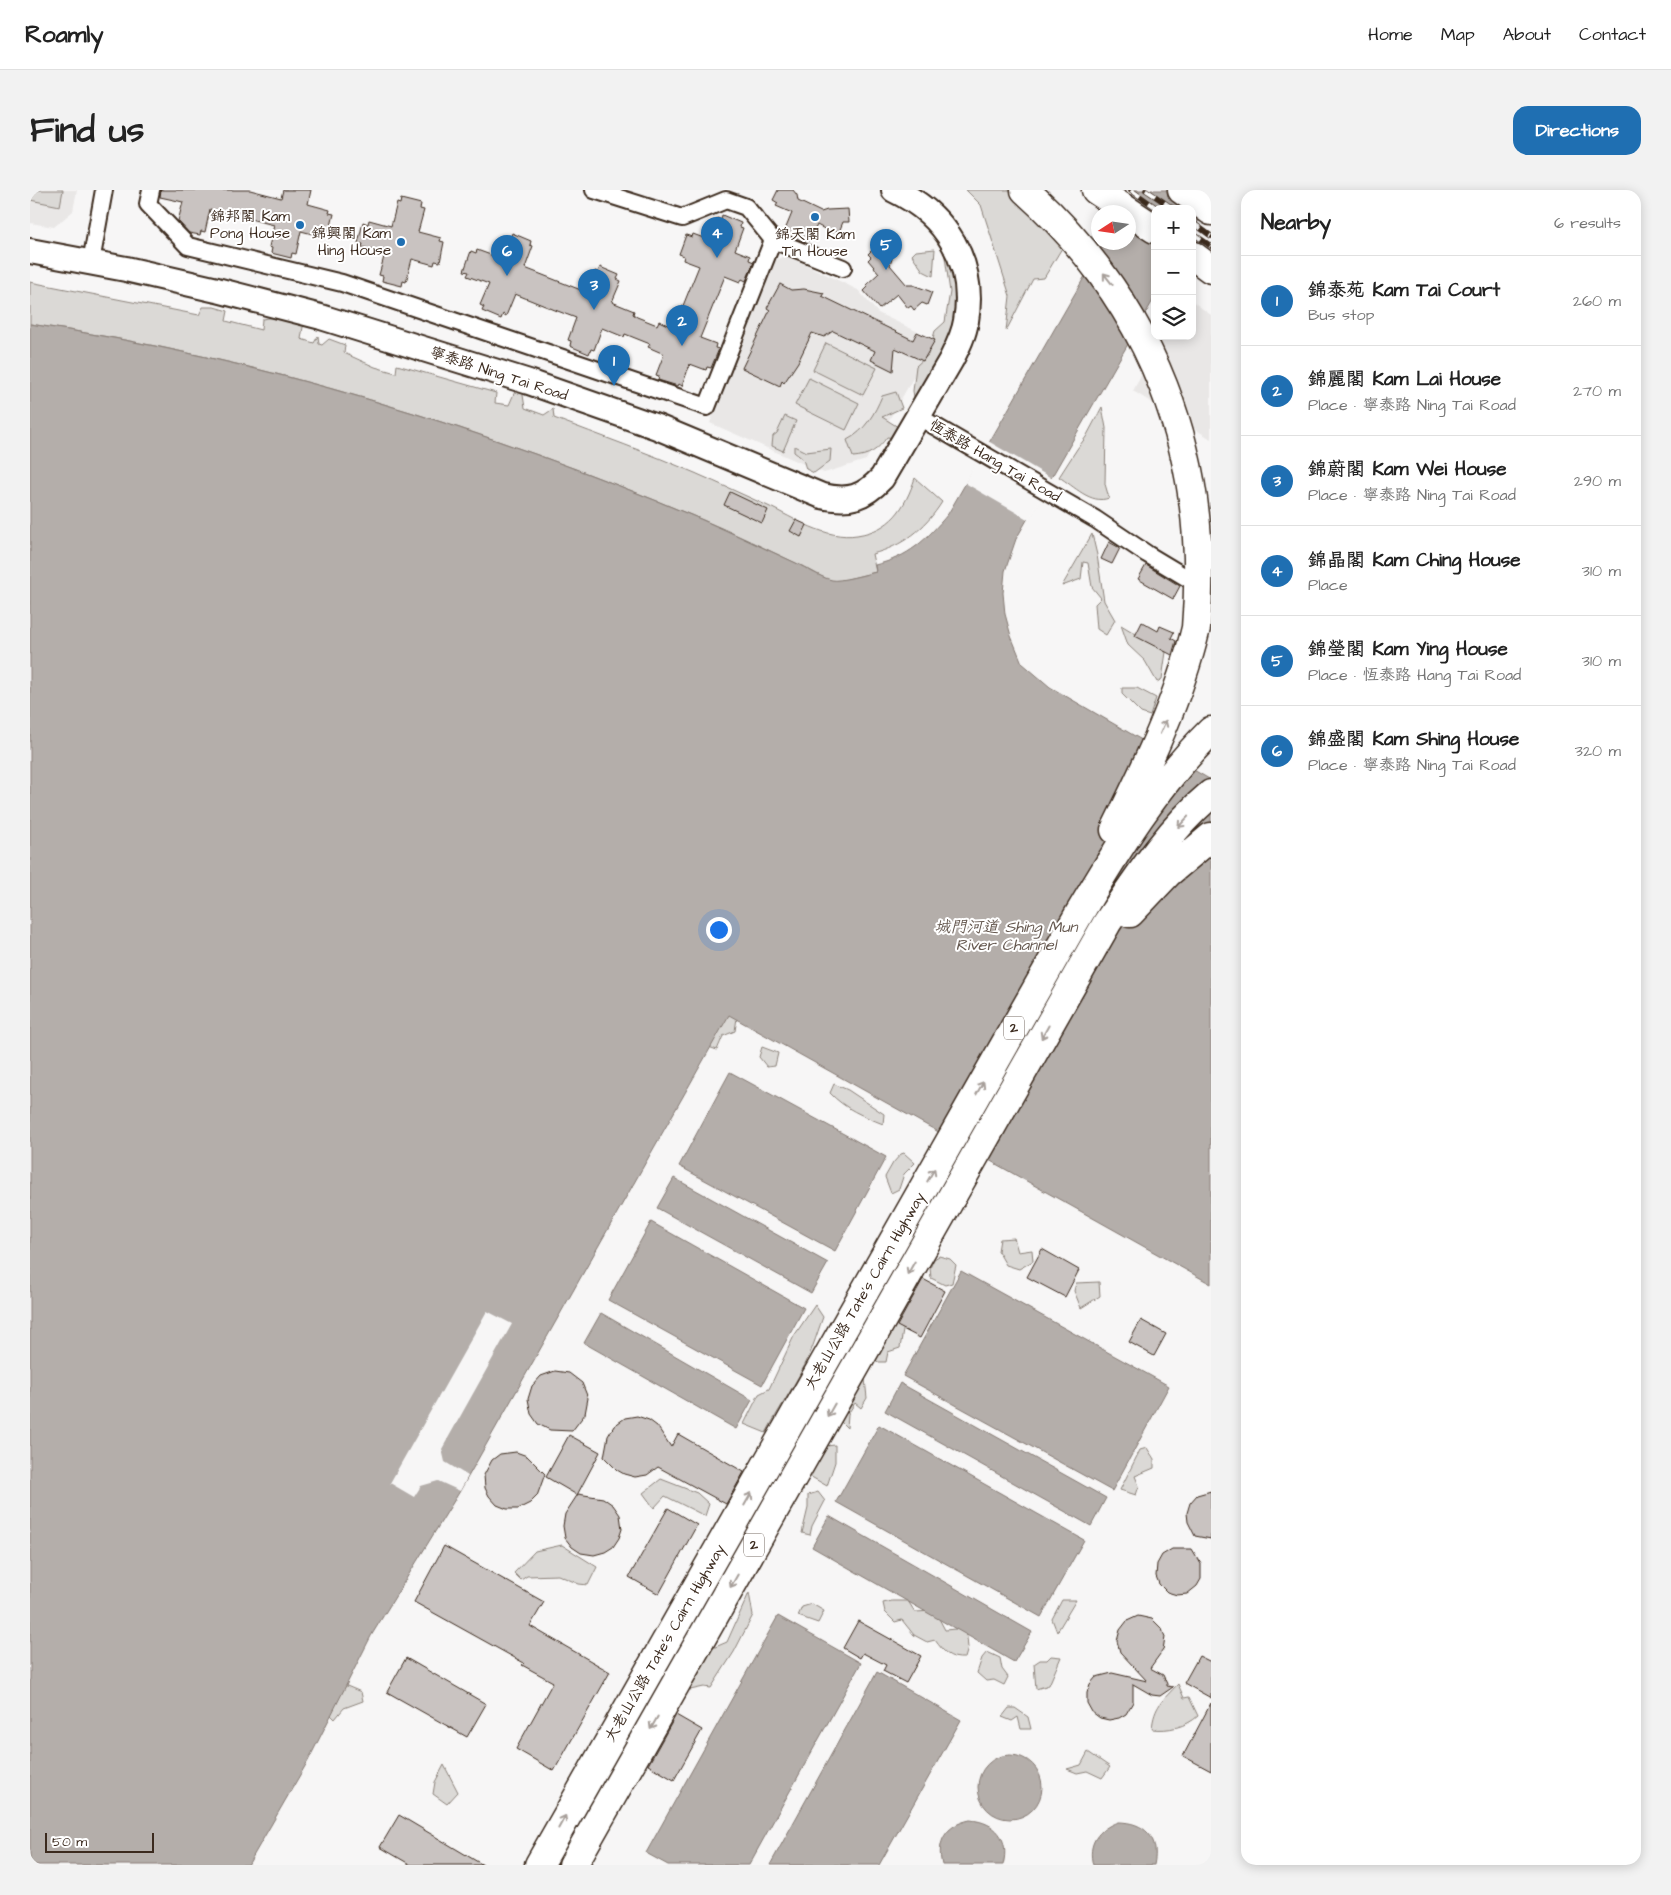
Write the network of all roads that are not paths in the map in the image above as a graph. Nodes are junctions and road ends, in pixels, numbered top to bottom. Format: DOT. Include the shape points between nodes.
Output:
graph roads {
  1 [pos="104,190"];
  2 [pos="151,190"];
  3 [pos="594,190"];
  4 [pos="894,190"];
  5 [pos="1182,190"];
  6 [pos="1026,191"];
  7 [pos="1098,191"];
  8 [pos="1211,211"];
  9 [pos="1151,227"];
  10 [pos="773,240"];
  11 [pos="30,251"];
  12 [pos="91,262"];
  13 [pos="843,268"];
  14 [pos="919,417"];
  15 [pos="1197,584"];
  16 [pos="1211,731"];
  17 [pos="1211,794"];
  18 [pos="1211,837"];
  19 [pos="1079,914"];
  20 [pos="1089,956"];
  21 [pos="539,1865"];
  22 [pos="573,1865"];
  1 -- 12 [label="street"];
  2 -- 10 [label="street" via="148,204 188,246 342,283 707,407"];
  3 -- 10 [label="street" via="682,218 726,200 746,207"];
  4 -- 14 [label="street, 恆泰路 Hang Tai Road" via="927,210 948,232 958,252 968,290 961,340"];
  5 -- 8 [label="highway"];
  19 -- 6 [label="highway, one-way" via="1167,718 1183,674 1197,627 1204,587 1204,506 1192,438 1177,393 1156,350 1107,278"];
  7 -- 9 [label="highway"];
  10 -- 13 [label="street"];
  11 -- 12 [label="street, 寧泰路 Ning Tai Road"];
  12 -- 14 [label="street, 寧泰路 Ning Tai Road" via="321,317 511,377 657,427 836,499 849,499 872,488 882,478"];
  14 -- 15 [label="street, 恆泰路 Hang Tai Road" via="1056,496"];
  16 -- 19 [label="highway, 大老山公路 Tate's Cairn Highway / 2" via="1153,800"];
  17 -- 20 [label="highway, 大老山公路 Tate's Cairn Highway / 2, one-way" via="1150,860 1107,923"];
  18 -- 20 [label="highway" via="1168,873"];
  21 -- 19 [label="highway, 大老山公路 Tate's Cairn Highway / 2, one-way"];
  20 -- 22 [label="highway, 大老山公路 Tate's Cairn Highway / 2, one-way"];
}
